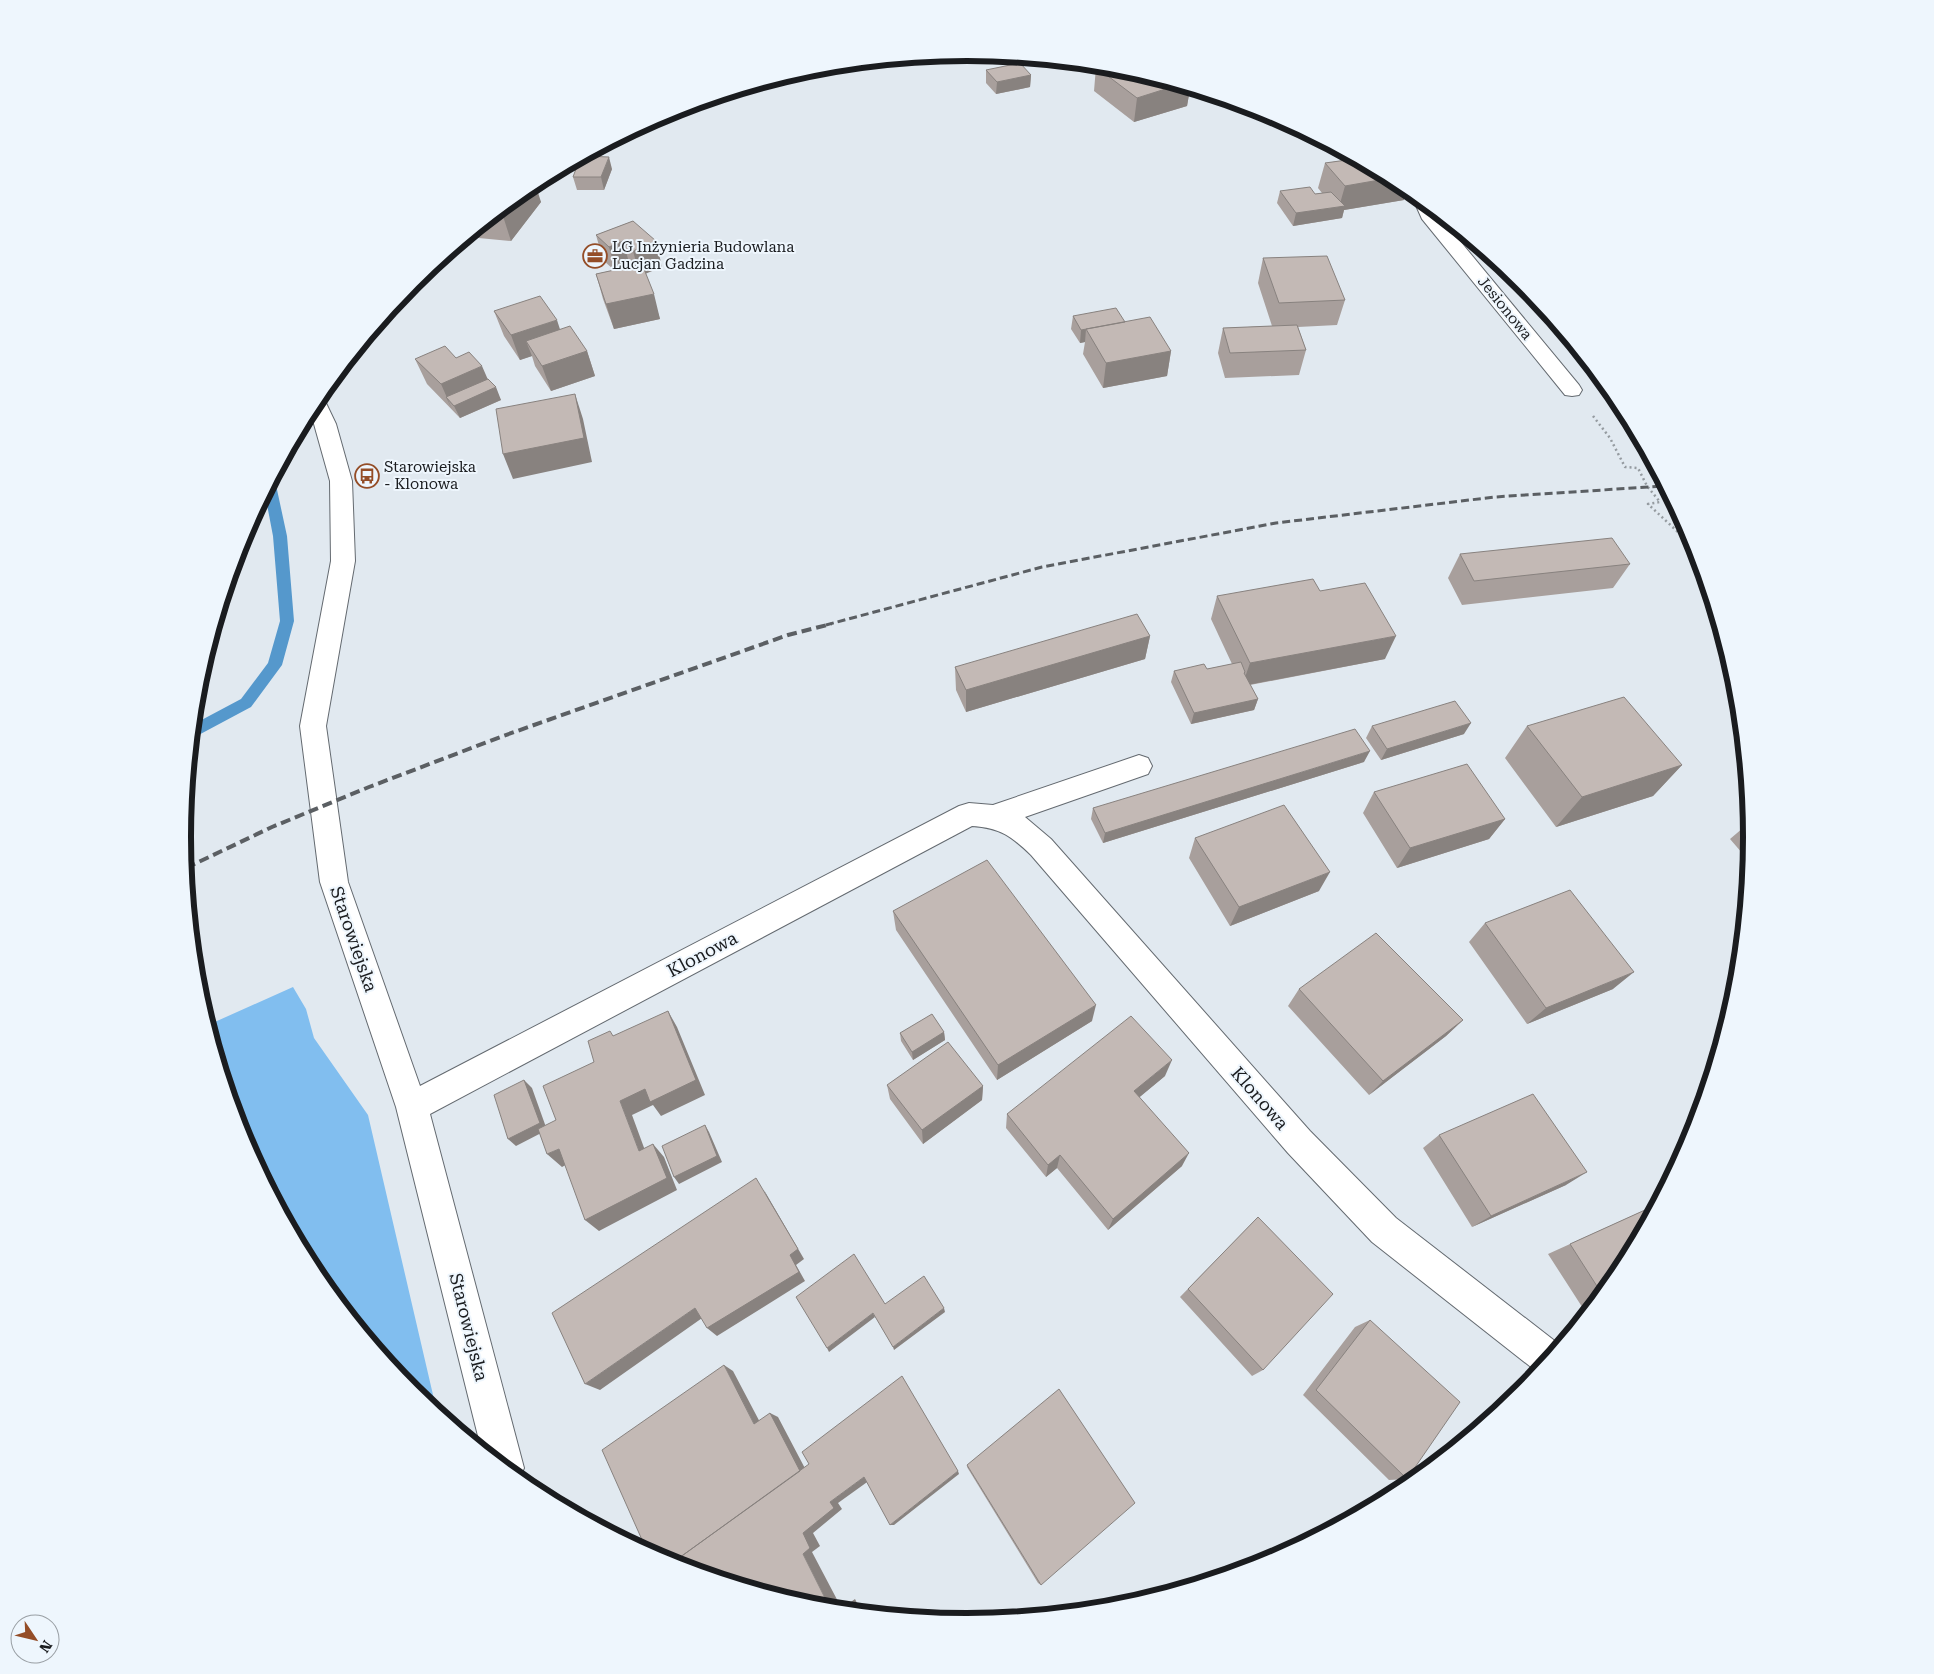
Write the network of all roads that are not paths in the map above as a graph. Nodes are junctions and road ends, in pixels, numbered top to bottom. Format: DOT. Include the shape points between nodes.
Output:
graph roads {
  1 [pos="1427,214"];
  2 [pos="1572,390"];
  3 [pos="319,411"];
  4 [pos="1139,766"];
  5 [pos="995,816"];
  6 [pos="412,1107"];
  7 [pos="1544,1354"];
  8 [pos="502,1457"];
  1 -- 2 [label="street, Jesionowa"];
  3 -- 6 [label="street, Starowiejska" via="341,481 342,561 313,726 332,873"];
  4 -- 5 [label="street, Klonowa"];
  5 -- 6 [label="street, Klonowa" via="969,814"];
  5 -- 7 [label="street, Klonowa" via="1019,826 1041,848 1298,1142 1384,1230"];
  6 -- 8 [label="street, Starowiejska"];
}
